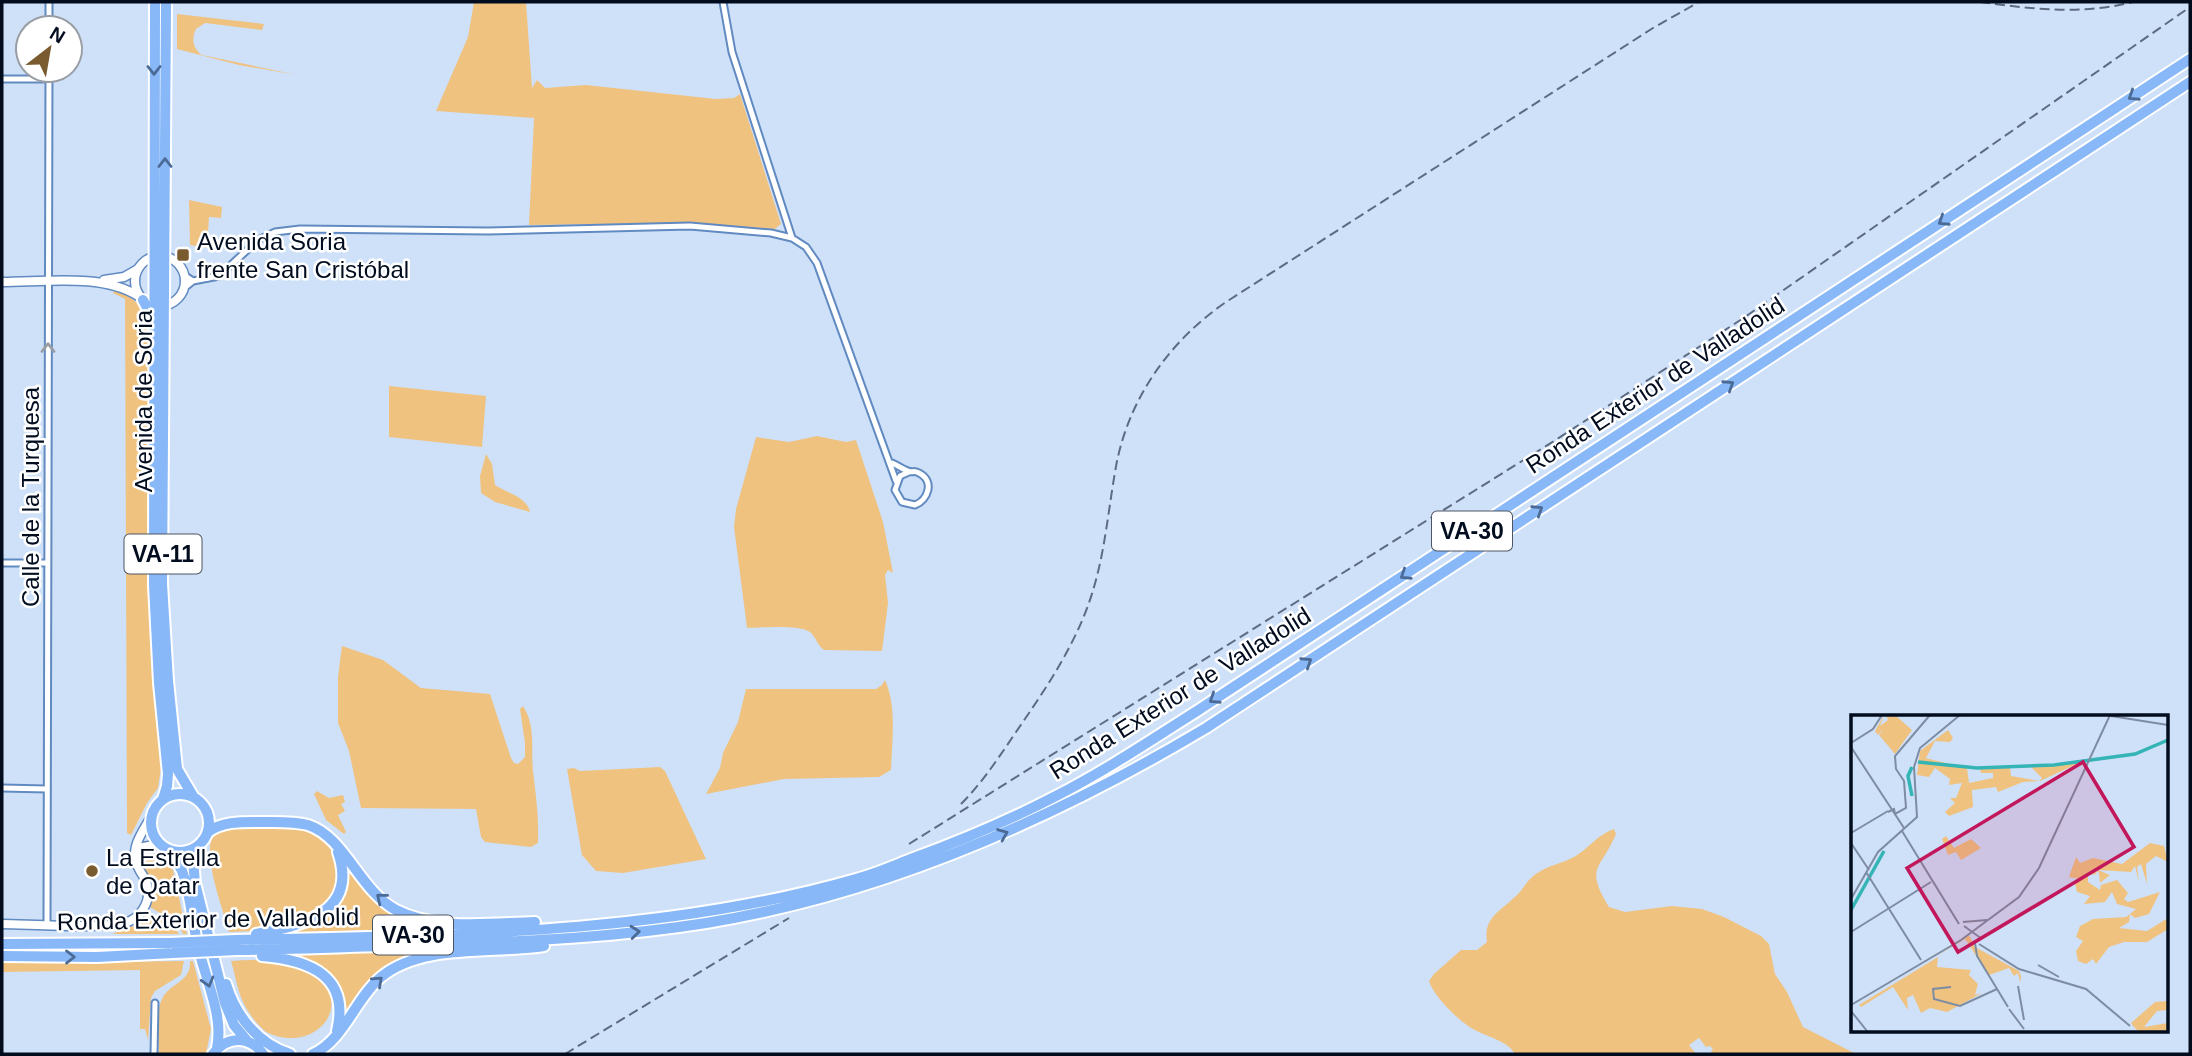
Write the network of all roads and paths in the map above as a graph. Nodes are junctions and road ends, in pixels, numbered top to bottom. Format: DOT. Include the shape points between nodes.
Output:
graph roads {
  1 [pos="155,2"];
  2 [pos="166,2"];
  3 [pos="723,2"];
  4 [pos="2190,59"];
  5 [pos="2190,82"];
  6 [pos="49,84"];
  7 [pos="792,238"];
  8 [pos="151,260"];
  9 [pos="184,275"];
  10 [pos="193,281"];
  11 [pos="2,282"];
  12 [pos="49,282"];
  13 [pos="90,282"];
  14 [pos="183,289"];
  15 [pos="140,298"];
  16 [pos="160,307"];
  17 [pos="155,321"];
  18 [pos="891,462"];
  19 [pos="909,472"];
  20 [pos="896,481"];
  21 [pos="2,563"];
  22 [pos="48,563"];
  23 [pos="2,788"];
  24 [pos="47,789"];
  25 [pos="192,796"];
  26 [pos="163,799"];
  27 [pos="205,808"];
  28 [pos="151,817"];
  29 [pos="238,822"];
  30 [pos="208,832"];
  31 [pos="329,838"];
  32 [pos="163,846"];
  33 [pos="196,848"];
  34 [pos="136,862"];
  35 [pos="195,883"];
  36 [pos="2,924"];
  37 [pos="47,924"];
  38 [pos="590,925"];
  39 [pos="567,939"];
  40 [pos="2,944"];
  41 [pos="237,945"];
  42 [pos="171,948"];
  43 [pos="2,956"];
  44 [pos="155,1003"];
  45 [pos="336,1034"];
  46 [pos="248,1042"];
  47 [pos="215,1051"];
  48 [pos="154,1054"];
  49 [pos="262,1054"];
  50 [pos="290,1054"];
  51 [pos="313,1054"];
  1 -- 8 [label="highway, one-way"];
  8 -- 2 [label="highway, Avenida de Soria / VA-11, one-way"];
  3 -- 7 [label="street" via="732,52"];
  4 -- 38 [label="highway, Ronda Exterior de Valladolid / VA-30, one-way" via="1197,711 1057,796 857,879 710,911"];
  39 -- 5 [label="highway, Ronda Exterior de Valladolid / VA-30, one-way" via="709,922 857,887 1008,832 1111,782 1206,728"];
  6 -- 12 [label="street, Calle de la Turquesa"];
  7 -- 10 [label="street" via="690,226 300,229 258,240 219,276"];
  7 -- 18 [label="street" via="806,247 817,263"];
  8 -- 9 [label="street" via="174,261"];
  8 -- 13 [label="street" via="124,276"];
  8 -- 15 [label="street" via="135,281"];
  8 -- 16 [label="highway, Avenida de Soria / VA-11"];
  9 -- 10 [label="street"];
  9 -- 14 [label="street"];
  10 -- 14 [label="street"];
  11 -- 12 [label="street"];
  12 -- 13 [label="street"];
  22 -- 12 [label="street, Calle de la Turquesa, one-way"];
  13 -- 15 [label="street" via="125,288"];
  14 -- 16 [label="street" via="174,302"];
  15 -- 16 [label="street"];
  15 -- 17 [label="highway"];
  16 -- 17 [label="highway, Avenida de Soria / VA-11"];
  16 -- 25 [label="highway, Avenida de Soria / VA-11" via="165,639 177,769"];
  17 -- 26 [label="highway, Avenida de Soria / VA-11" via="154,585 168,774"];
  18 -- 19 [label="street"];
  18 -- 20 [label="street"];
  19 -- 20 [label="street"];
  19 -- 20 [label="street" via="927,481 929,491 923,502 911,506 902,502"];
  21 -- 22 [label="street"];
  22 -- 24 [label="street, Calle de la Turquesa"];
  23 -- 24 [label="street"];
  24 -- 37 [label="street, Calle de la Turquesa"];
  25 -- 26 [label="highway" via="175,794"];
  25 -- 27 [label="highway, VA-11"];
  26 -- 28 [label="highway, VA-11"];
  27 -- 29 [label="highway"];
  27 -- 30 [label="highway"];
  28 -- 32 [label="highway" via="151,830"];
  28 -- 34 [label="street" via="135,846"];
  29 -- 30 [label="highway"];
  29 -- 31 [label="highway" via="294,822"];
  30 -- 33 [label="highway"];
  38 -- 31 [label="highway, one-way" via="445,923 417,918 396,910 374,893"];
  31 -- 41 [label="highway" via="342,872 339,892 329,909 313,920 245,936"];
  32 -- 33 [label="highway" via="181,852"];
  32 -- 34 [label="street" via="143,847"];
  32 -- 47 [label="highway, one-way" via="179,865 186,883 220,1035"];
  33 -- 35 [label="highway"];
  34 -- 37 [label="street" via="148,894 135,919 114,925"];
  35 -- 46 [label="highway" via="225,1003"];
  35 -- 50 [label="highway" via="238,1013 261,1038"];
  36 -- 37 [label="street"];
  38 -- 41 [label="highway, Ronda Exterior de Valladolid / VA-30"];
  39 -- 41 [label="highway, Ronda Exterior de Valladolid / VA-30"];
  45 -- 39 [label="highway, one-way" via="370,988 397,966 416,958 518,950"];
  40 -- 42 [label="highway, Ronda Exterior de Valladolid / VA-30"];
  41 -- 42 [label="highway, Ronda Exterior de Valladolid / VA-30, bridge"];
  41 -- 45 [label="highway" via="299,963 329,979 340,1003"];
  43 -- 42 [label="highway, Ronda Exterior de Valladolid / VA-30, one-way" via="97,957"];
  44 -- 48 [label="street"];
  45 -- 51 [label="highway"];
  46 -- 47 [label="highway" via="232,1040"];
  46 -- 49 [label="highway"];
}
